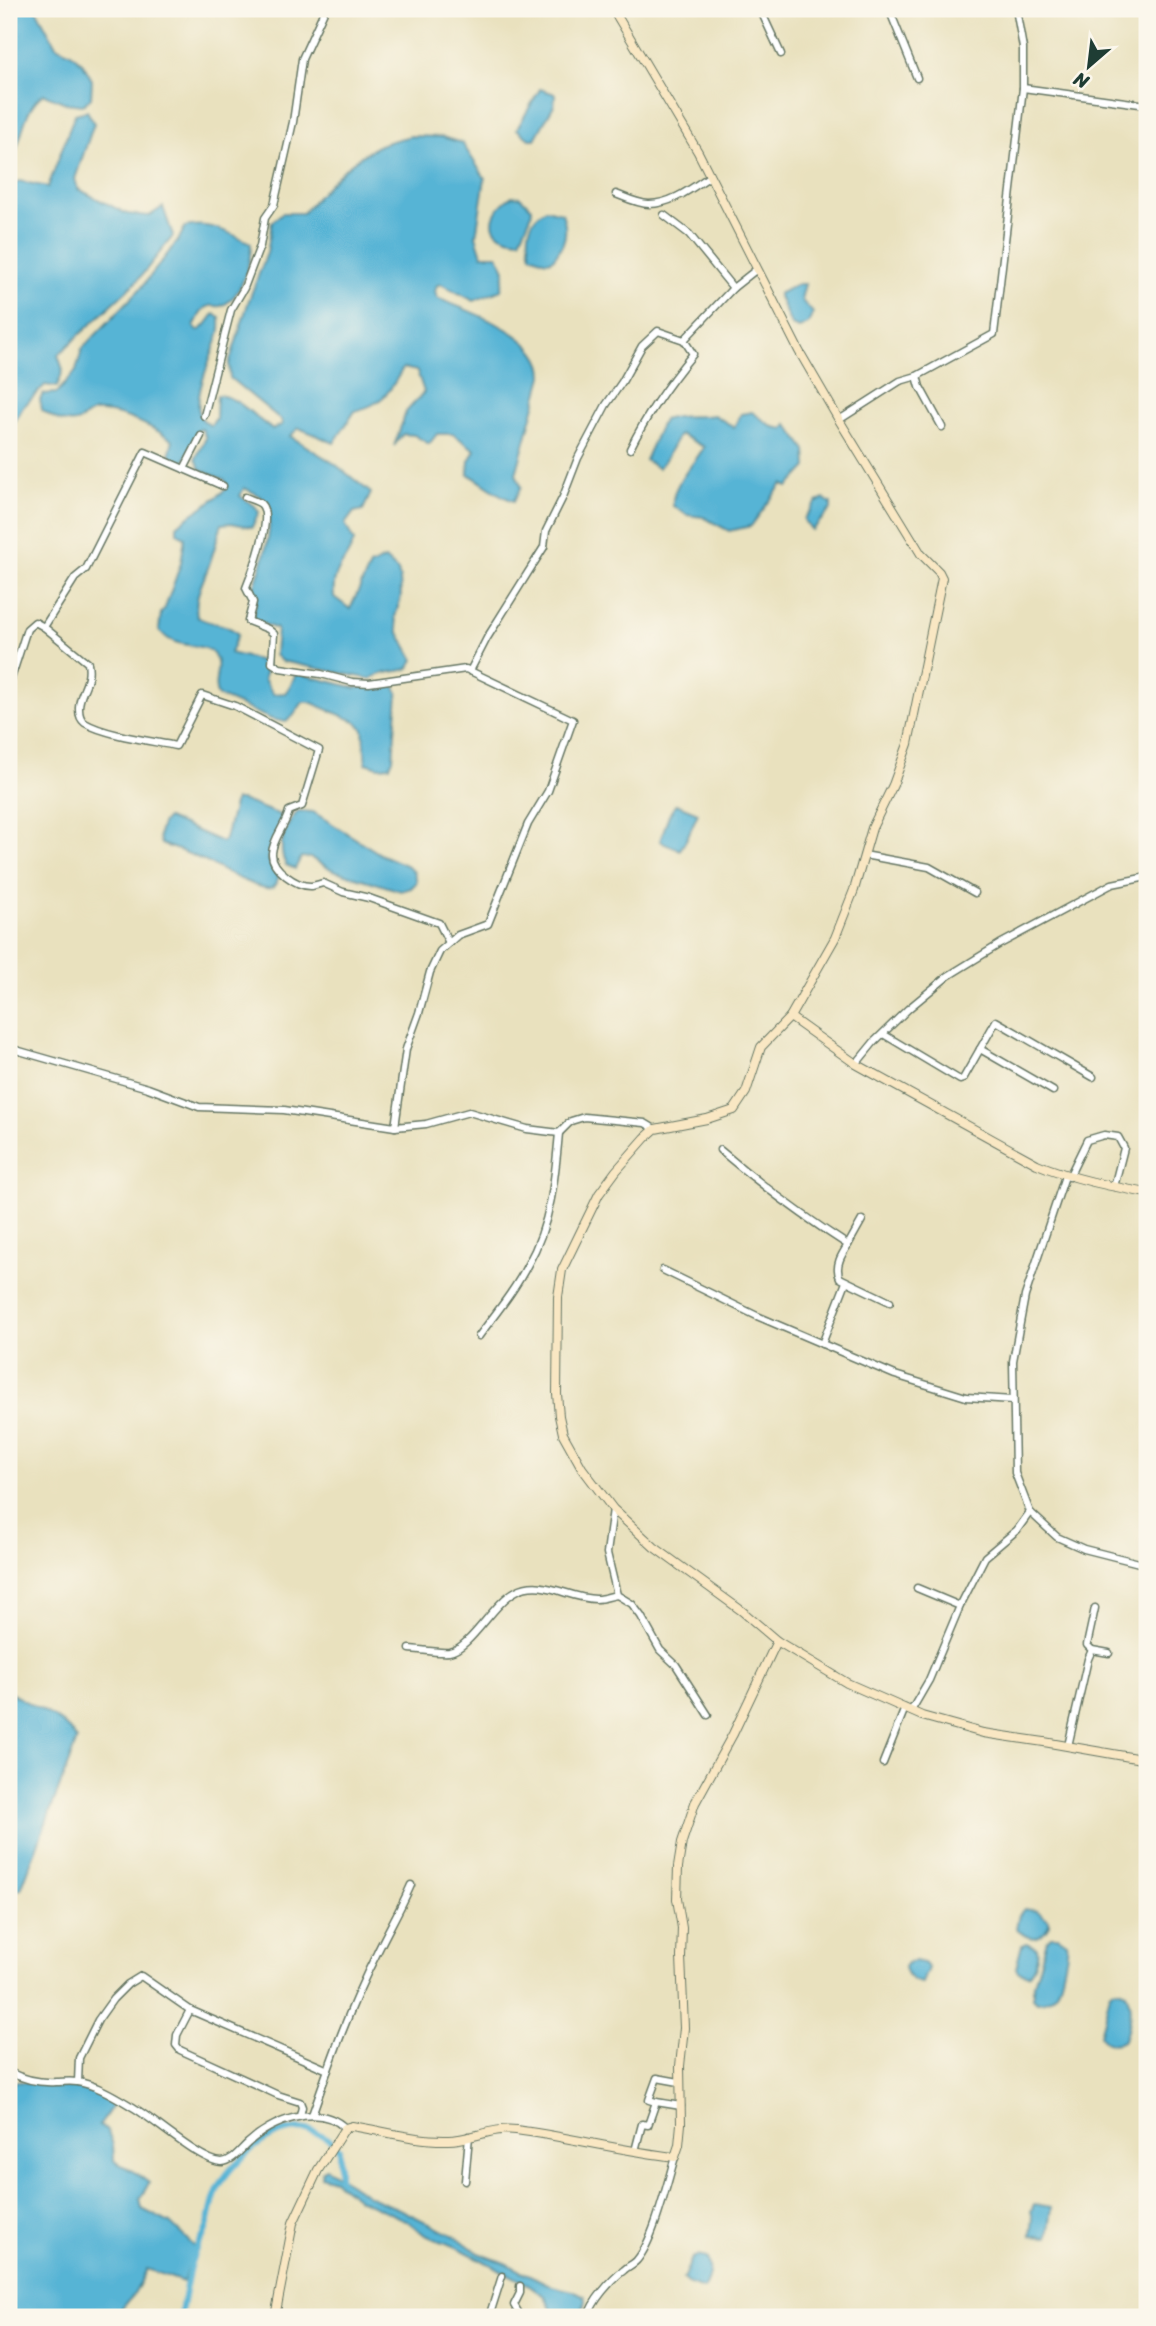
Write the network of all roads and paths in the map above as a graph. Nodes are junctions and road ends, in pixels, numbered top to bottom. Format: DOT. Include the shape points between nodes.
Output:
graph roads {
  1 [pos="325,9"];
  2 [pos="613,9"];
  3 [pos="760,9"];
  4 [pos="889,9"];
  5 [pos="1016,9"];
  6 [pos="1027,9"];
  7 [pos="781,54"];
  8 [pos="917,78"];
  9 [pos="1023,88"];
  10 [pos="1147,105"];
  11 [pos="710,176"];
  12 [pos="617,194"];
  13 [pos="664,215"];
  14 [pos="757,269"];
  15 [pos="733,288"];
  16 [pos="684,340"];
  17 [pos="917,376"];
  18 [pos="204,416"];
  19 [pos="839,420"];
  20 [pos="942,427"];
  21 [pos="201,436"];
  22 [pos="630,449"];
  23 [pos="184,469"];
  24 [pos="223,486"];
  25 [pos="245,497"];
  26 [pos="44,627"];
  27 [pos="470,671"];
  28 [pos="9,685"];
  29 [pos="864,855"];
  30 [pos="1147,877"];
  31 [pos="975,893"];
  32 [pos="449,943"];
  33 [pos="790,1017"];
  34 [pos="9,1024"];
  35 [pos="883,1034"];
  36 [pos="9,1048"];
  37 [pos="979,1049"];
  38 [pos="853,1062"];
  39 [pos="1093,1077"];
  40 [pos="1053,1091"];
  41 [pos="395,1127"];
  42 [pos="655,1129"];
  43 [pos="559,1133"];
  44 [pos="720,1150"];
  45 [pos="1067,1176"];
  46 [pos="1114,1187"];
  47 [pos="1147,1193"];
  48 [pos="862,1220"];
  49 [pos="848,1245"];
  50 [pos="663,1270"];
  51 [pos="846,1282"];
  52 [pos="890,1302"];
  53 [pos="479,1336"];
  54 [pos="822,1344"];
  55 [pos="1013,1400"];
  56 [pos="613,1509"];
  57 [pos="1030,1512"];
  58 [pos="1147,1565"];
  59 [pos="917,1588"];
  60 [pos="617,1595"];
  61 [pos="960,1606"];
  62 [pos="1095,1608"];
  63 [pos="777,1641"];
  64 [pos="411,1649"];
  65 [pos="1092,1650"];
  66 [pos="1108,1653"];
  67 [pos="908,1710"];
  68 [pos="708,1715"];
  69 [pos="1068,1746"];
  70 [pos="1147,1760"];
  71 [pos="883,1763"];
  72 [pos="411,1885"];
  73 [pos="190,2010"];
  74 [pos="328,2070"];
  75 [pos="10,2075"];
  76 [pos="78,2082"];
  77 [pos="679,2082"];
  78 [pos="656,2102"];
  79 [pos="681,2106"];
  80 [pos="312,2115"];
  81 [pos="300,2116"];
  82 [pos="343,2130"];
  83 [pos="469,2136"];
  84 [pos="635,2151"];
  85 [pos="675,2157"];
  86 [pos="465,2181"];
  87 [pos="502,2276"];
  88 [pos="520,2286"];
  89 [pos="275,2317"];
  90 [pos="489,2317"];
  91 [pos="522,2317"];
  92 [pos="588,2317"];
  1 -- 18 [label="street" via="302,60 274,205 265,218 244,288 231,310"];
  2 -- 11 [label="main road"];
  3 -- 7 [label="street"];
  4 -- 8 [label="street"];
  5 -- 6 [label="street"];
  5 -- 9 [label="street" via="1023,48"];
  9 -- 10 [label="street"];
  9 -- 17 [label="street" via="994,334"];
  11 -- 12 [label="street" via="664,202 647,204"];
  11 -- 14 [label="main road"];
  13 -- 15 [label="street" via="689,234"];
  14 -- 15 [label="street"];
  14 -- 19 [label="main road"];
  15 -- 16 [label="street"];
  16 -- 22 [label="street" via="692,354 664,390"];
  16 -- 27 [label="street" via="658,331 642,346 578,458 546,531 544,547"];
  17 -- 19 [label="street" via="900,381"];
  17 -- 20 [label="street"];
  19 -- 29 [label="main road" via="942,579 908,744"];
  21 -- 23 [label="street"];
  23 -- 24 [label="street"];
  23 -- 26 [label="street" via="145,452 86,569 75,578"];
  25 -- 27 [label="street" via="261,504 264,519 246,588 253,602 248,621 274,634 272,663 360,683"];
  26 -- 28 [label="street" via="35,622 27,629"];
  26 -- 32 [label="street" via="88,663 90,674 78,706 84,723 176,746 202,695 235,706 319,750 302,806 289,811 275,845 275,866 293,880 311,886 323,883 439,923"];
  27 -- 32 [label="street" via="573,720 548,791 528,824 488,924"];
  29 -- 31 [label="street" via="929,867"];
  29 -- 33 [label="main road" via="835,938"];
  30 -- 35 [label="street" via="1112,884 1000,944 948,976"];
  32 -- 41 [label="street" via="430,972 406,1049"];
  33 -- 38 [label="main road"];
  33 -- 42 [label="main road" via="761,1047 746,1092 734,1110"];
  34 -- 36 [label="street"];
  35 -- 37 [label="street" via="960,1080"];
  35 -- 38 [label="street"];
  36 -- 41 [label="street" via="200,1107 284,1110"];
  37 -- 39 [label="street" via="996,1021"];
  37 -- 40 [label="street"];
  38 -- 45 [label="main road" via="1010,1150"];
  41 -- 43 [label="street" via="469,1112"];
  42 -- 43 [label="street" via="645,1123 584,1117 571,1121"];
  42 -- 56 [label="main road" via="600,1194 559,1282 559,1416 573,1454"];
  43 -- 53 [label="street" via="543,1230 518,1282"];
  44 -- 49 [label="street" via="804,1217"];
  45 -- 46 [label="main road"];
  45 -- 46 [label="street" via="1087,1140 1118,1137 1124,1148"];
  45 -- 55 [label="street" via="1025,1296 1013,1361"];
  46 -- 47 [label="main road"];
  48 -- 49 [label="street"];
  49 -- 51 [label="street" via="837,1274"];
  50 -- 54 [label="street"];
  51 -- 52 [label="street"];
  51 -- 54 [label="street"];
  54 -- 55 [label="street" via="895,1375 966,1397"];
  55 -- 57 [label="street" via="1015,1473"];
  56 -- 60 [label="street" via="607,1553"];
  56 -- 63 [label="main road"];
  57 -- 58 [label="street" via="1057,1537"];
  57 -- 61 [label="street" via="1017,1530 985,1557"];
  59 -- 61 [label="street"];
  60 -- 64 [label="street" via="586,1598 542,1586 517,1590 462,1647 449,1652"];
  60 -- 68 [label="street" via="642,1615 660,1650 676,1665"];
  61 -- 67 [label="street" via="929,1680"];
  62 -- 65 [label="street" via="1087,1645"];
  63 -- 67 [label="main road" via="847,1683"];
  63 -- 77 [label="main road" via="695,1802 682,1842 677,1899 684,2028"];
  65 -- 66 [label="street"];
  65 -- 69 [label="street"];
  67 -- 69 [label="main road" via="983,1734"];
  67 -- 71 [label="street"];
  69 -- 70 [label="main road"];
  72 -- 74 [label="street" via="376,1954"];
  73 -- 74 [label="street"];
  73 -- 76 [label="street" via="141,1976 128,1984 85,2044"];
  73 -- 81 [label="street" via="177,2035 180,2050 300,2102"];
  74 -- 80 [label="street"];
  75 -- 76 [label="street"];
  76 -- 81 [label="street" via="114,2096 220,2162 228,2161 267,2129"];
  77 -- 78 [label="street" via="657,2078 649,2100"];
  77 -- 79 [label="main road"];
  78 -- 79 [label="street"];
  78 -- 84 [label="street" via="648,2125 642,2124"];
  79 -- 85 [label="main road"];
  80 -- 81 [label="street"];
  80 -- 82 [label="street" via="330,2119"];
  82 -- 83 [label="main road" via="352,2126 433,2140"];
  82 -- 89 [label="main road" via="293,2223"];
  83 -- 84 [label="main road" via="513,2130"];
  83 -- 86 [label="street"];
  84 -- 85 [label="main road"];
  85 -- 92 [label="street" via="648,2241 636,2262 605,2289"];
  87 -- 90 [label="street"];
  88 -- 91 [label="street" via="514,2305"];
}
